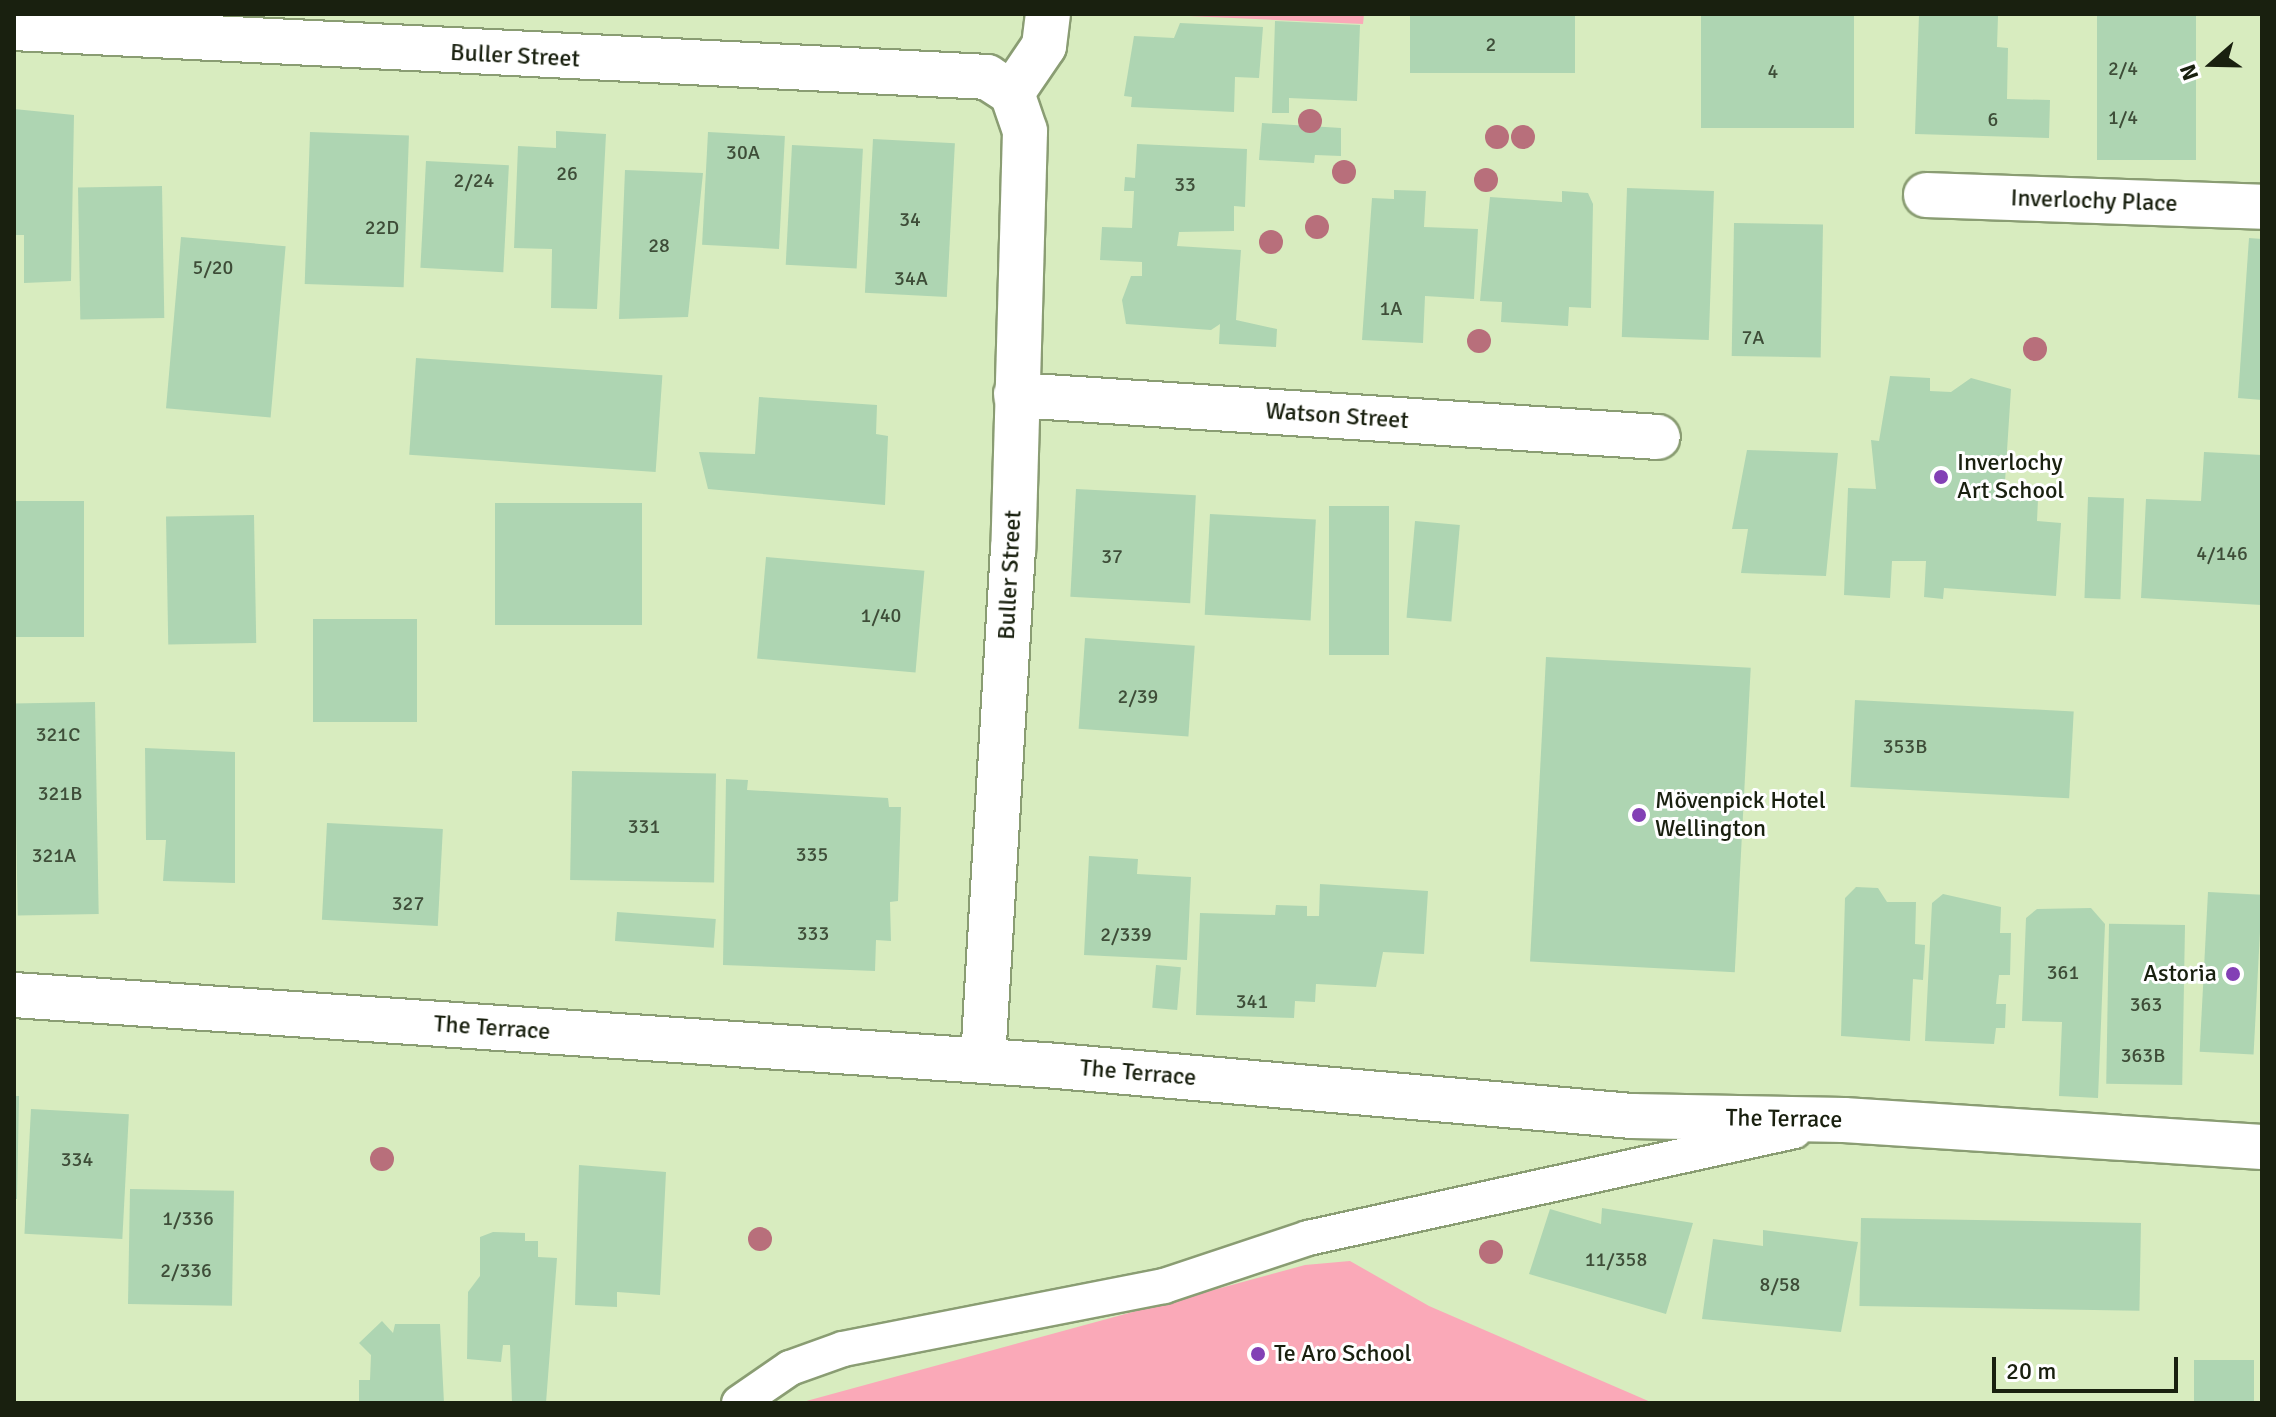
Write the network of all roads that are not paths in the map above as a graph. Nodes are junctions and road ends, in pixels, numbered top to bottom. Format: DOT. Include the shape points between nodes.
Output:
graph roads {
  1 [pos="1048,14"];
  2 [pos="14,28"];
  3 [pos="1012,93"];
  4 [pos="1926,195"];
  5 [pos="2262,207"];
  6 [pos="1016,395"];
  7 [pos="1658,437"];
  8 [pos="14,995"];
  9 [pos="983,1060"];
  10 [pos="1844,1120"];
  11 [pos="2262,1147"];
  12 [pos="739,1403"];
  1 -- 3 [label="street" via="1044,46"];
  2 -- 3 [label="street, Buller Street" via="987,77"];
  3 -- 6 [label="street, Buller Street" via="1025,131"];
  4 -- 5 [label="street, Inverlochy Place"];
  6 -- 7 [label="street, Watson Street"];
  6 -- 9 [label="street, Buller Street"];
  8 -- 9 [label="street, The Terrace"];
  9 -- 10 [label="street, The Terrace" via="1632,1116"];
  10 -- 11 [label="street, The Terrace"];
  10 -- 12 [label="lane" via="1308,1238 1164,1286 843,1349 790,1368"];
}
